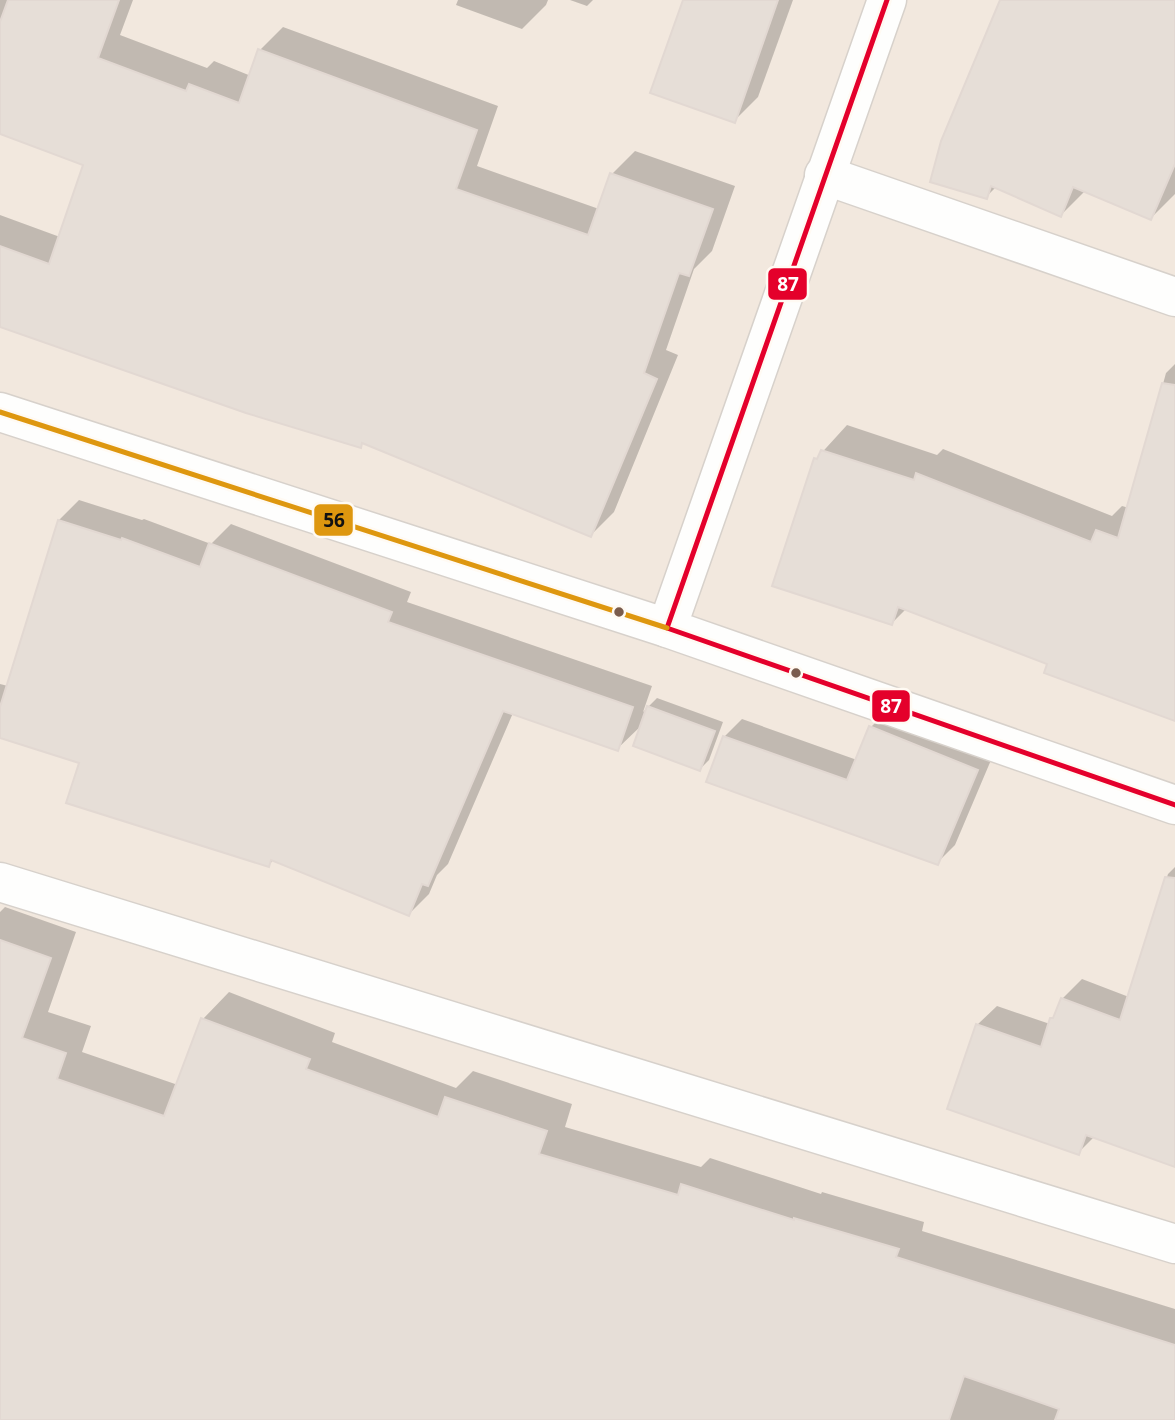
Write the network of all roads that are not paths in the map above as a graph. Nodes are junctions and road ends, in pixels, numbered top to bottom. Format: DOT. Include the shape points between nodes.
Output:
graph roads {
  1 [pos="887,0"];
  2 [pos="824,175"];
  3 [pos="1175,297"];
  4 [pos="0,412"];
  5 [pos="667,628"];
  6 [pos="1175,805"];
  7 [pos="0,882"];
  8 [pos="1175,1244"];
  1 -- 2 [label="street"];
  2 -- 3 [label="street"];
  2 -- 5 [label="street"];
  4 -- 5 [label="street"];
  5 -- 6 [label="street"];
  7 -- 8 [label="street"];
}
